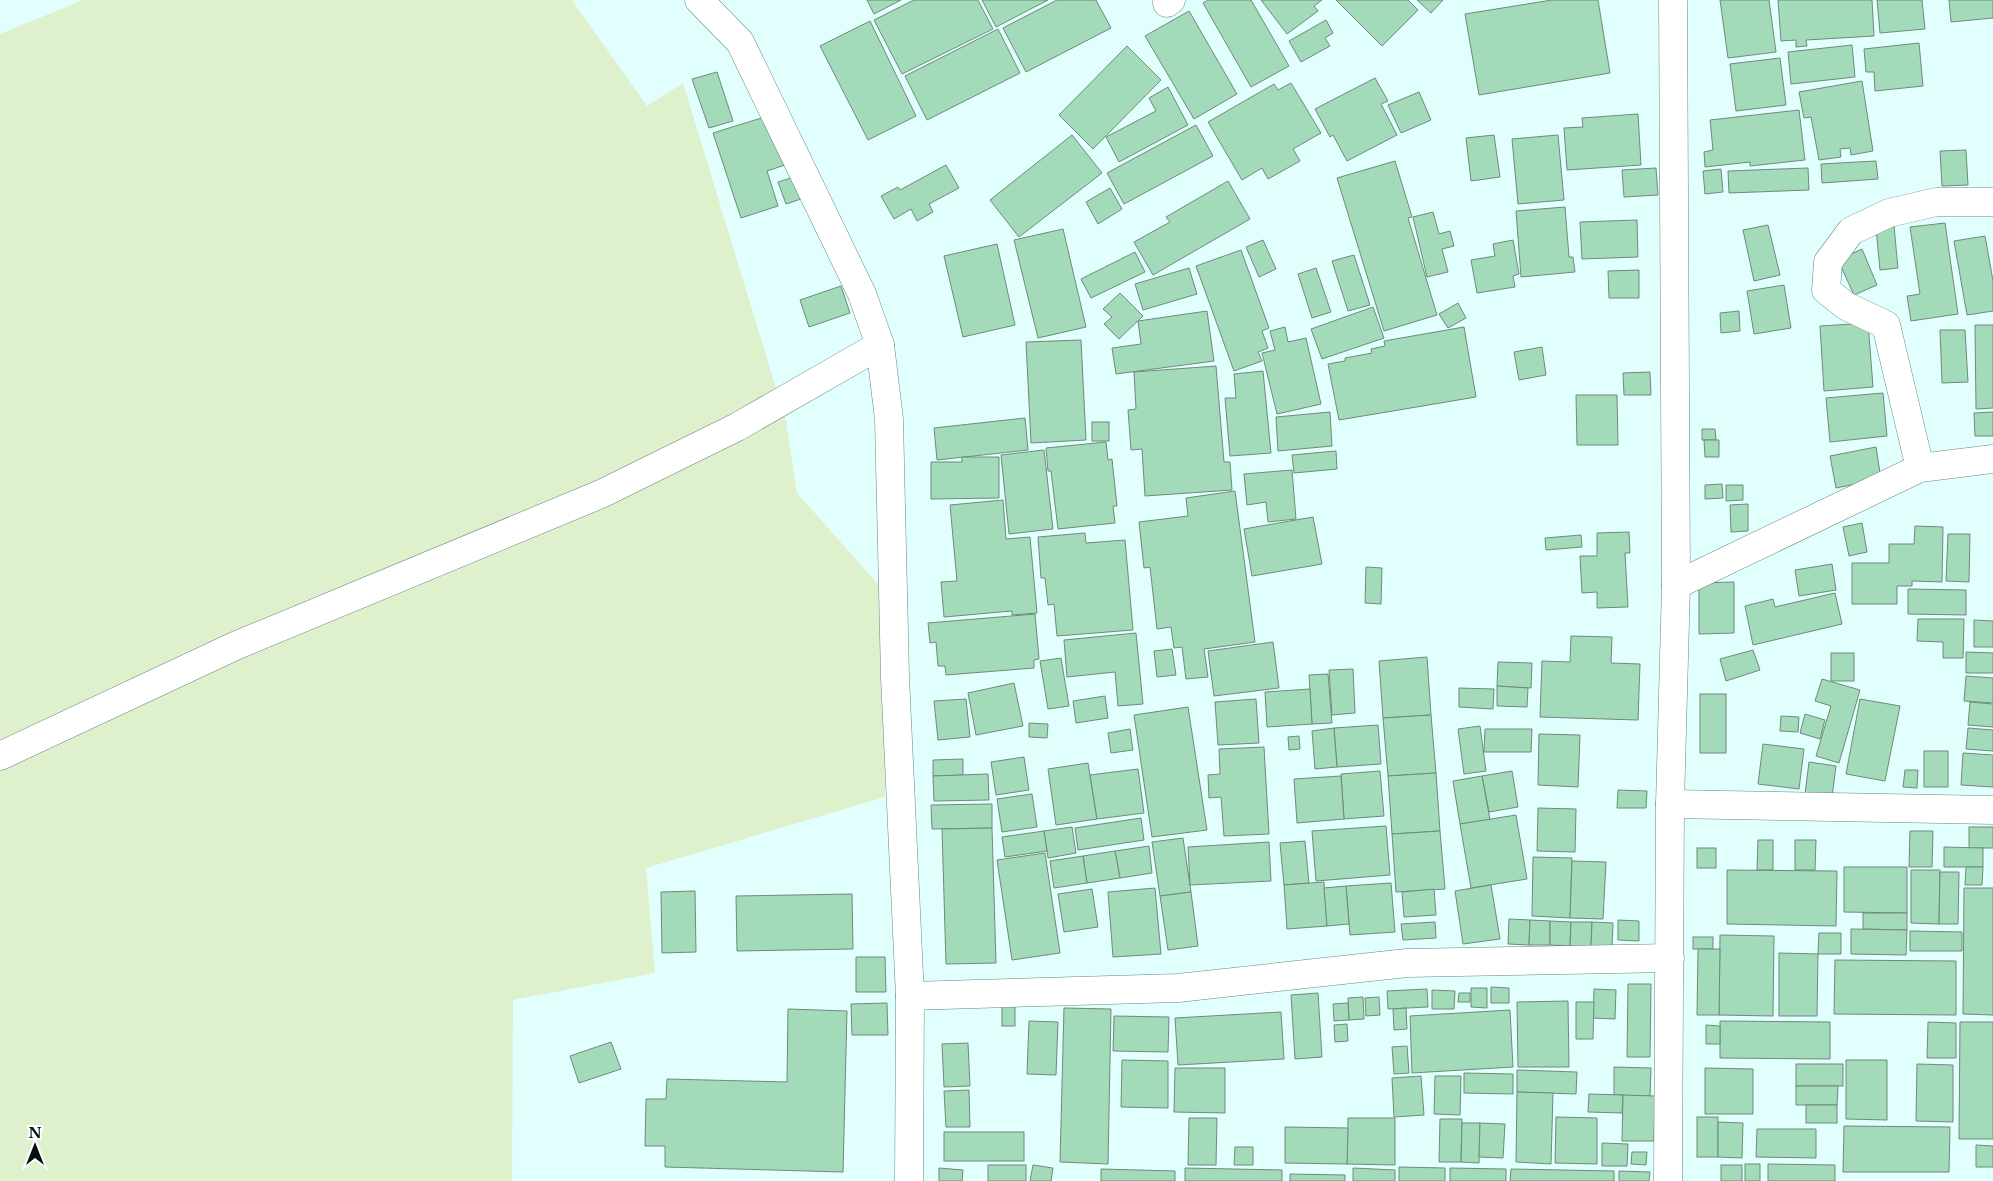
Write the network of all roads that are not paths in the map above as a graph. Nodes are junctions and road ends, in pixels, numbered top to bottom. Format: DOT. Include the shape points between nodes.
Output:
graph roads {
  1 [pos="699,0"];
  2 [pos="1673,0"];
  3 [pos="1993,202"];
  4 [pos="880,345"];
  5 [pos="1993,459"];
  6 [pos="1920,468"];
  7 [pos="1676,584"];
  8 [pos="0,756"];
  9 [pos="1670,804"];
  10 [pos="1993,810"];
  11 [pos="1670,958"];
  12 [pos="910,996"];
  13 [pos="910,1181"];
  14 [pos="1668,1181"];
  1 -- 4 [label="street" via="740,42 862,294"];
  2 -- 7 [label="street"];
  3 -- 6 [label="street" via="1936,202 1889,213 1850,231 1828,262 1826,290 1846,306 1886,325"];
  4 -- 8 [label="street" via="737,427 601,494 235,646"];
  4 -- 12 [label="street" via="889,419 895,676"];
  5 -- 6 [label="street"];
  6 -- 7 [label="street"];
  7 -- 9 [label="street"];
  9 -- 10 [label="street"];
  9 -- 11 [label="street"];
  11 -- 12 [label="street" via="1407,963 1178,988"];
  11 -- 14 [label="street"];
  12 -- 13 [label="street"];
}
